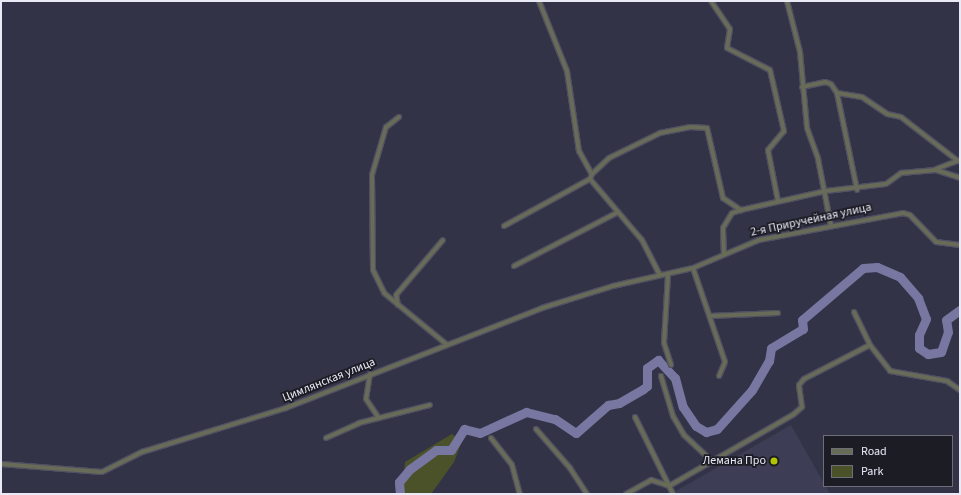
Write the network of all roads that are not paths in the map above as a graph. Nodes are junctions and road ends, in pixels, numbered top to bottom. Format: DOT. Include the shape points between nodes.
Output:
graph roads {
  1 [pos="539,1"];
  2 [pos="711,1"];
  3 [pos="787,1"];
  4 [pos="802,87"];
  5 [pos="837,93"];
  6 [pos="399,117"];
  7 [pos="959,160"];
  8 [pos="936,170"];
  9 [pos="592,174"];
  10 [pos="590,178"];
  11 [pos="960,178"];
  12 [pos="857,190"];
  13 [pos="826,191"];
  14 [pos="778,202"];
  15 [pos="741,210"];
  16 [pos="618,212"];
  17 [pos="504,226"];
  18 [pos="831,226"];
  19 [pos="443,240"];
  20 [pos="960,245"];
  21 [pos="724,254"];
  22 [pos="514,266"];
  23 [pos="693,268"];
  24 [pos="660,275"];
  25 [pos="668,275"];
  26 [pos="399,307"];
  27 [pos="854,312"];
  28 [pos="778,313"];
  29 [pos="710,316"];
  30 [pos="446,344"];
  31 [pos="870,346"];
  32 [pos="671,365"];
  33 [pos="370,374"];
  34 [pos="660,376"];
  35 [pos="719,376"];
  36 [pos="960,390"];
  37 [pos="430,405"];
  38 [pos="635,417"];
  39 [pos="379,418"];
  40 [pos="536,429"];
  41 [pos="326,438"];
  42 [pos="491,438"];
  43 [pos="712,461"];
  44 [pos="1,464"];
  45 [pos="669,486"];
  46 [pos="520,494"];
  47 [pos="587,494"];
  48 [pos="626,494"];
  49 [pos="673,494"];
  1 -- 9 [label="street" via="567,71 580,135 580,151"];
  2 -- 14 [label="street" via="730,29 727,48 770,70 784,131 768,150"];
  3 -- 4 [label="street" via="800,52"];
  4 -- 5 [label="street" via="825,82 831,84"];
  4 -- 13 [label="street" via="807,128"];
  5 -- 7 [label="street" via="862,97 887,114 901,117"];
  5 -- 12 [label="street"];
  6 -- 26 [label="street" via="386,127 374,167 371,241 373,270 379,287"];
  7 -- 8 [label="street"];
  8 -- 11 [label="street"];
  8 -- 12 [label="street" via="901,173 886,184"];
  9 -- 10 [label="street"];
  9 -- 15 [label="street" via="609,158 660,133 707,128 723,198"];
  10 -- 16 [label="street"];
  10 -- 17 [label="street"];
  12 -- 13 [label="street"];
  13 -- 14 [label="street"];
  13 -- 18 [label="street"];
  14 -- 15 [label="street"];
  15 -- 21 [label="street" via="732,213 723,228"];
  16 -- 22 [label="street"];
  16 -- 24 [label="street" via="642,240"];
  18 -- 20 [label="street, 2-я Приручейная улица" via="902,213 910,215 936,242"];
  18 -- 21 [label="street, 2-я Приручейная улица" via="759,240"];
  19 -- 26 [label="street" via="396,295"];
  21 -- 23 [label="street, 2-я Приручейная улица"];
  23 -- 25 [label="street, 2-я Приручейная улица"];
  23 -- 29 [label="street"];
  24 -- 25 [label="street, 2-я Приручейная улица"];
  24 -- 30 [label="street, Цимлянская улица" via="542,308"];
  25 -- 32 [label="street" via="664,343"];
  26 -- 30 [label="street"];
  27 -- 31 [label="street"];
  28 -- 29 [label="street"];
  29 -- 35 [label="street" via="725,362"];
  30 -- 33 [label="street, Цимлянская улица"];
  31 -- 36 [label="street" via="890,371 947,381"];
  31 -- 43 [label="street" via="804,379 799,385 802,407"];
  33 -- 39 [label="street" via="366,399"];
  33 -- 44 [label="street, Цимлянская улица" via="265,415 142,452 102,472"];
  34 -- 43 [label="street" via="673,416 684,435"];
  37 -- 39 [label="street"];
  38 -- 45 [label="street"];
  39 -- 41 [label="street"];
  40 -- 47 [label="street" via="570,468"];
  42 -- 46 [label="street" via="512,465"];
  43 -- 45 [label="street"];
  45 -- 48 [label="street" via="651,480"];
  45 -- 49 [label="street"];
}
